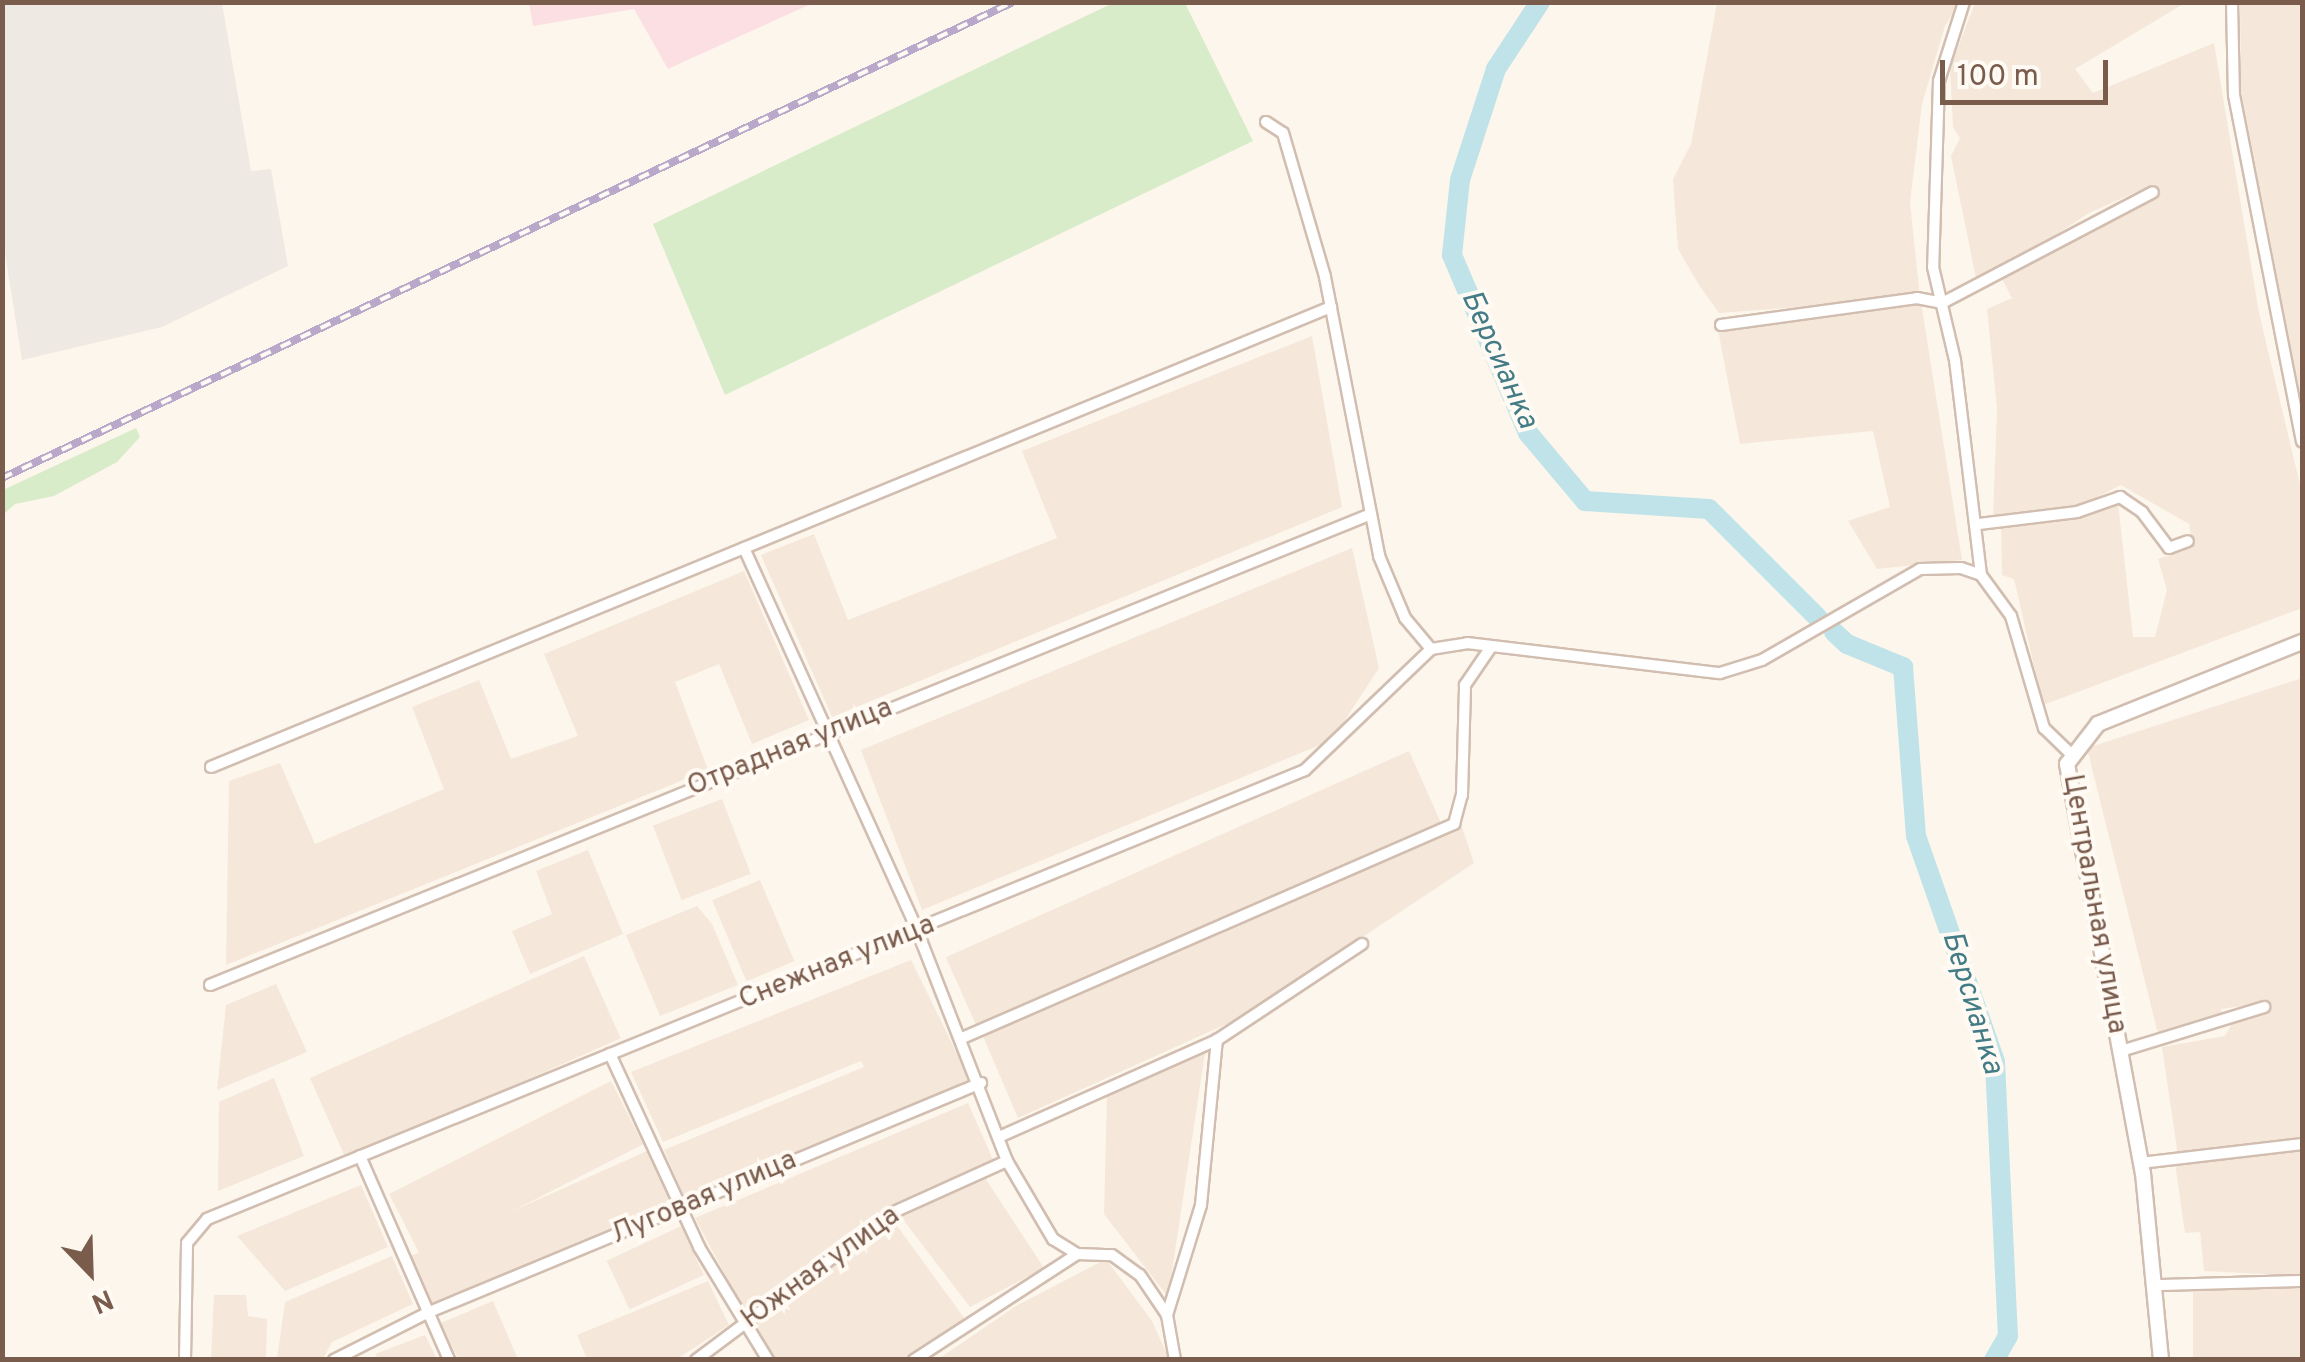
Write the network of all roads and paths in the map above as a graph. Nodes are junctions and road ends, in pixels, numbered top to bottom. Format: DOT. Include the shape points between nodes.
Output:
graph roads {
  1 [pos="1964,2"];
  2 [pos="2232,2"];
  3 [pos="1266,122"];
  4 [pos="2153,192"];
  5 [pos="1942,304"];
  6 [pos="1331,307"];
  7 [pos="1722,326"];
  8 [pos="2302,442"];
  9 [pos="1370,514"];
  10 [pos="1979,524"];
  11 [pos="2188,542"];
  12 [pos="744,548"];
  13 [pos="1981,575"];
  14 [pos="2302,642"];
  15 [pos="1490,648"];
  16 [pos="1431,650"];
  17 [pos="826,733"];
  18 [pos="2071,754"];
  19 [pos="211,767"];
  20 [pos="917,930"];
  21 [pos="1362,944"];
  22 [pos="210,985"];
  23 [pos="2264,1007"];
  24 [pos="962,1038"];
  25 [pos="1217,1040"];
  26 [pos="2121,1051"];
  27 [pos="610,1054"];
  28 [pos="981,1083"];
  29 [pos="999,1137"];
  30 [pos="2302,1144"];
  31 [pos="360,1156"];
  32 [pos="1007,1161"];
  33 [pos="2141,1162"];
  34 [pos="682,1208"];
  35 [pos="1077,1254"];
  36 [pos="2302,1281"];
  37 [pos="2158,1284"];
  38 [pos="427,1313"];
  39 [pos="1167,1315"];
  40 [pos="743,1324"];
  41 [pos="185,1360"];
  42 [pos="334,1360"];
  43 [pos="449,1360"];
  44 [pos="696,1360"];
  45 [pos="768,1360"];
  46 [pos="914,1360"];
  47 [pos="1175,1360"];
  48 [pos="2161,1360"];
  1 -- 5 [label="street" via="1939,81 1932,156 1934,267"];
  2 -- 8 [label="street" via="2228,26 2243,150"];
  3 -- 6 [label="street" via="1283,132"];
  4 -- 5 [label="street"];
  5 -- 7 [label="street" via="1917,298"];
  5 -- 10 [label="street"];
  6 -- 9 [label="street"];
  6 -- 12 [label="street"];
  9 -- 16 [label="street" via="1405,618"];
  9 -- 17 [label="street, Отрадная улица"];
  10 -- 11 [label="street" via="2077,512 2120,498 2134,504 2170,548"];
  10 -- 13 [label="street"];
  12 -- 17 [label="street"];
  12 -- 19 [label="street"];
  13 -- 15 [label="street" via="1920,569 1762,660 1720,673"];
  13 -- 18 [label="street, Центральная улица" via="2011,616 2044,728"];
  14 -- 18 [label="street" via="2114,716 2087,732"];
  15 -- 16 [label="street" via="1467,643"];
  15 -- 24 [label="street" via="1465,684 1462,795 1454,824"];
  16 -- 20 [label="street, Снежная улица" via="1305,770"];
  17 -- 20 [label="street"];
  17 -- 22 [label="street, Отрадная улица"];
  18 -- 26 [label="street, Центральная улица" via="2066,783"];
  20 -- 24 [label="street"];
  20 -- 27 [label="street, Снежная улица"];
  21 -- 25 [label="street"];
  23 -- 26 [label="street"];
  24 -- 28 [label="street"];
  25 -- 29 [label="street"];
  25 -- 39 [label="street" via="1202,1205"];
  26 -- 33 [label="street, Центральная улица"];
  27 -- 31 [label="street, Снежная улица"];
  27 -- 34 [label="street"];
  28 -- 29 [label="street"];
  28 -- 34 [label="street, Луговая улица"];
  29 -- 32 [label="street"];
  30 -- 33 [label="street"];
  31 -- 38 [label="street"];
  31 -- 41 [label="street, Снежная улица" via="206,1219 187,1242"];
  32 -- 35 [label="street" via="1053,1239"];
  32 -- 40 [label="street, Южная улица" via="894,1212"];
  33 -- 37 [label="street, Центральная улица"];
  34 -- 38 [label="street, Луговая улица"];
  34 -- 40 [label="street"];
  35 -- 39 [label="street" via="1112,1255 1140,1274"];
  35 -- 46 [label="street"];
  36 -- 37 [label="street"];
  37 -- 48 [label="street, Центральная улица"];
  38 -- 42 [label="street, Луговая улица"];
  38 -- 43 [label="street"];
  39 -- 47 [label="street"];
  40 -- 44 [label="street, Южная улица"];
  40 -- 45 [label="street"];
}
